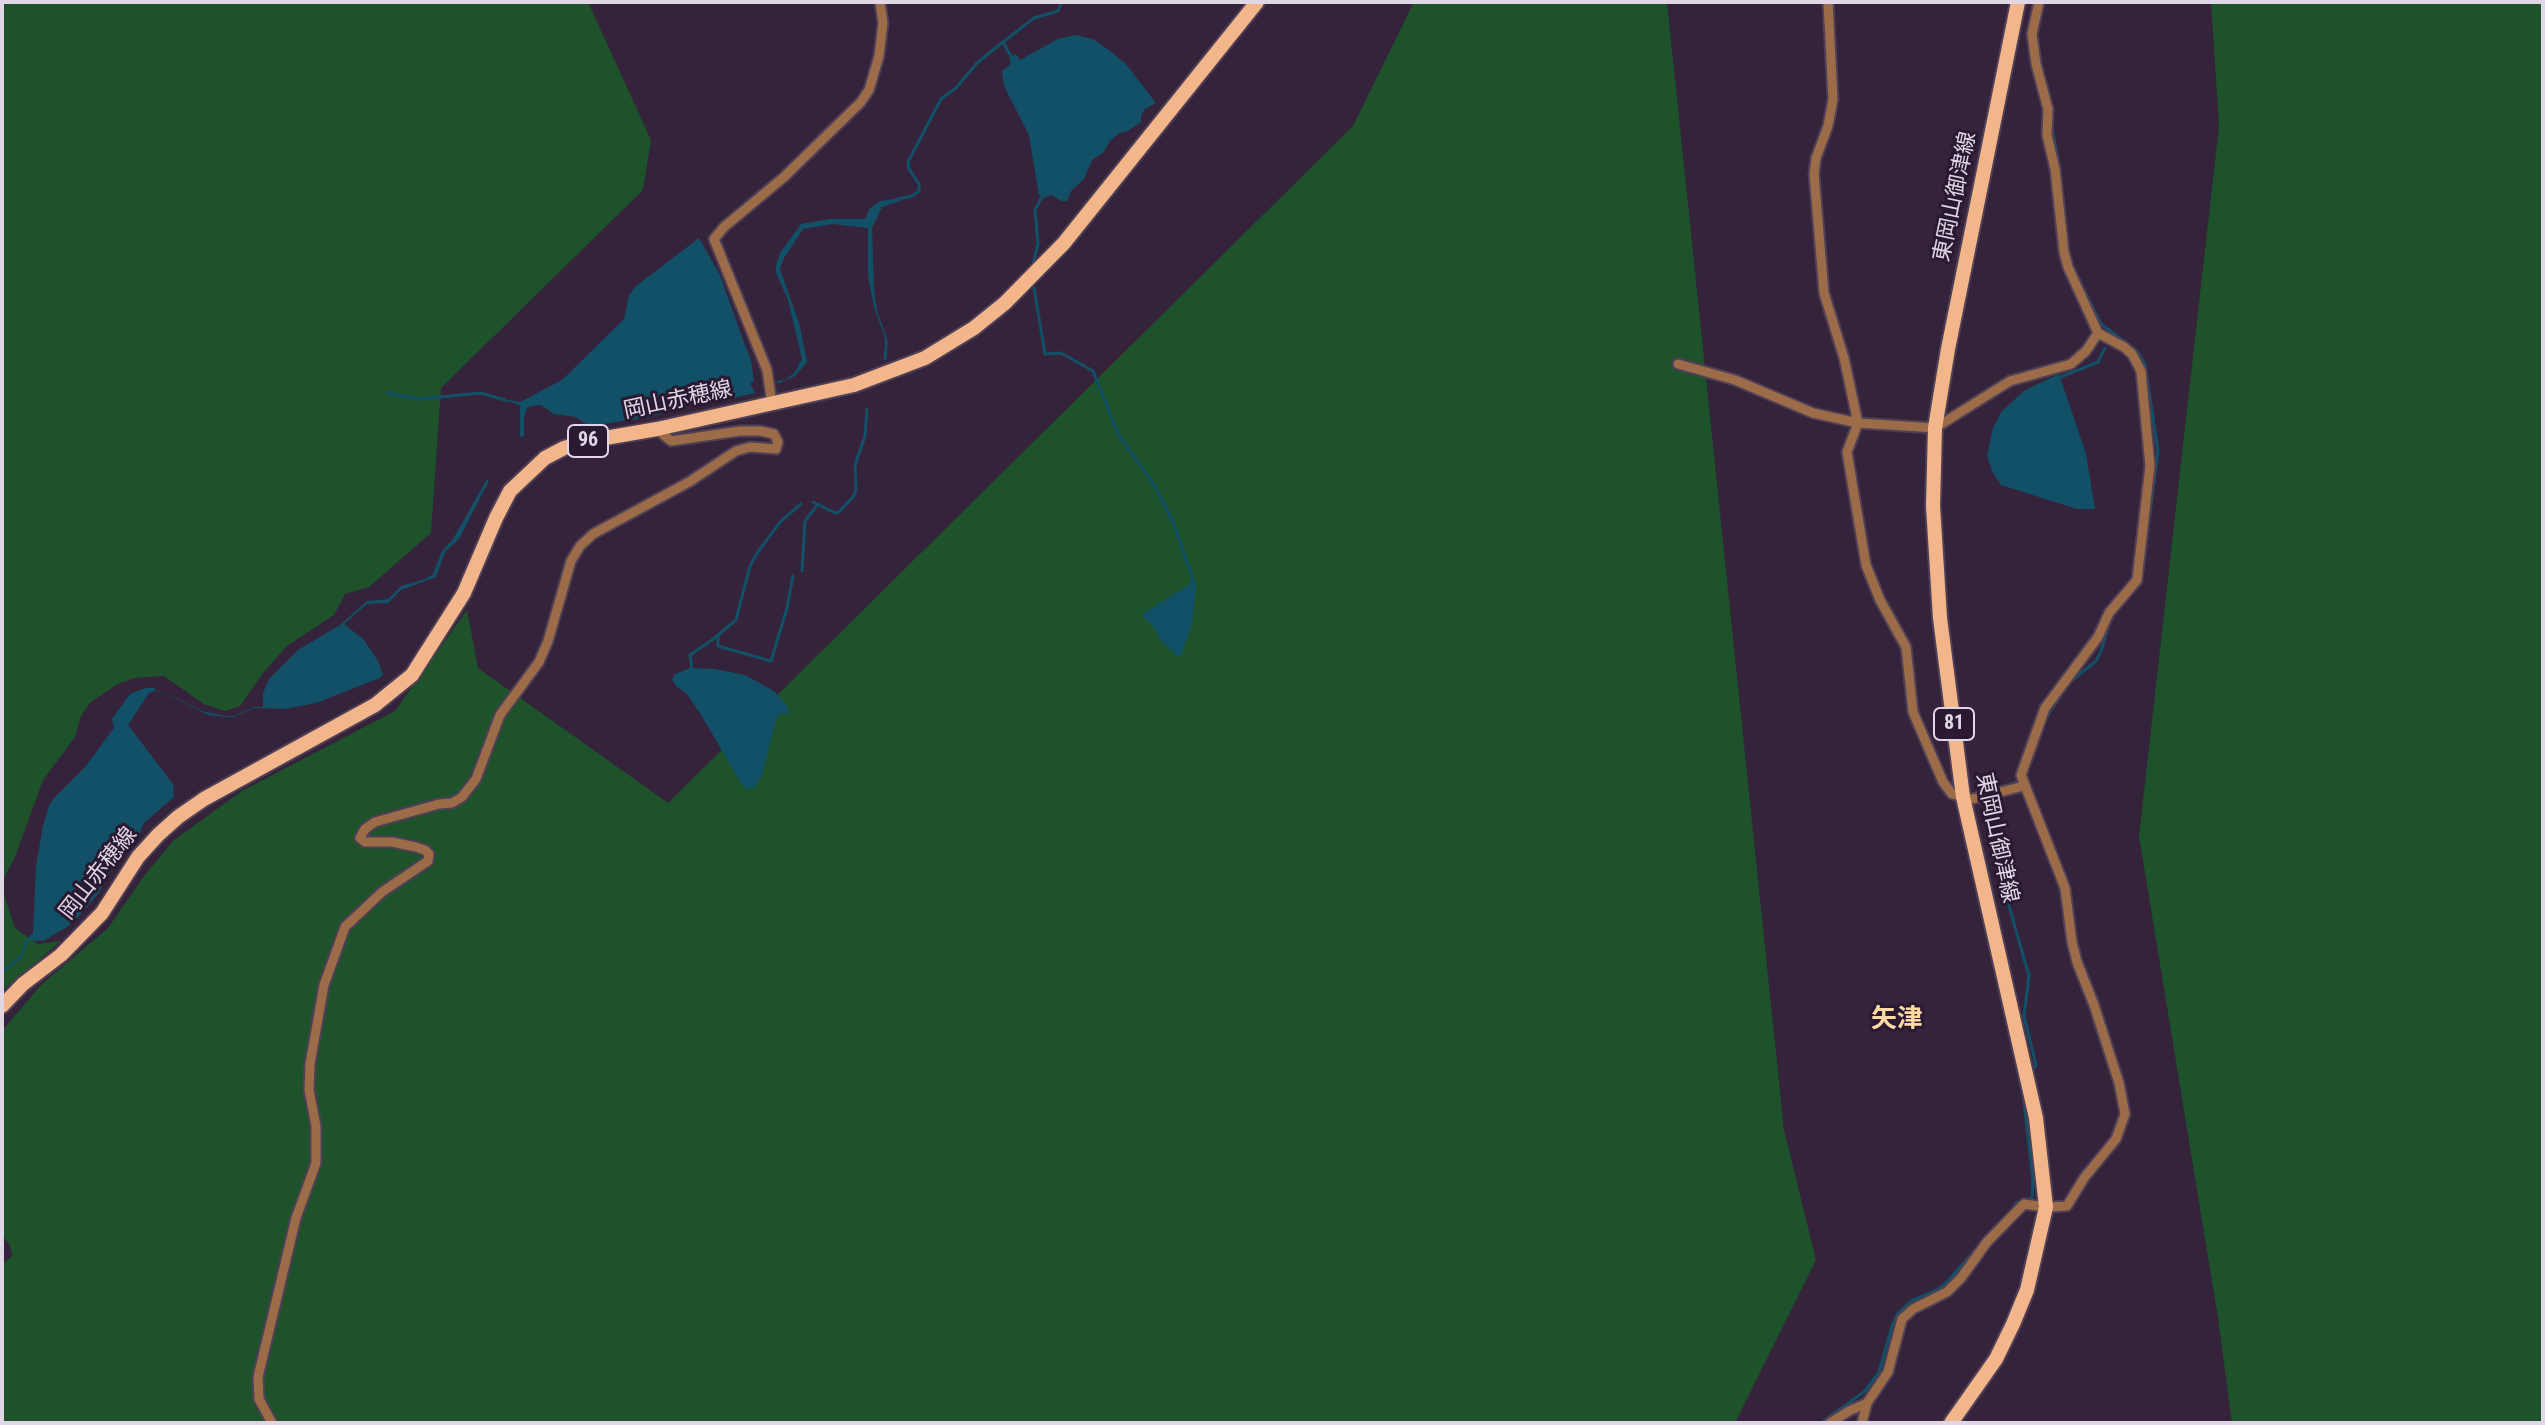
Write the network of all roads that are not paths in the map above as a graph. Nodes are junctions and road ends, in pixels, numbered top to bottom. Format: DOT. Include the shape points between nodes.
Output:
graph roads {
  1 [pos="880,2"];
  2 [pos="1257,2"];
  3 [pos="1828,2"];
  4 [pos="2018,2"];
  5 [pos="2039,2"];
  6 [pos="2098,333"];
  7 [pos="1678,364"];
  8 [pos="772,404"];
  9 [pos="1858,423"];
  10 [pos="1935,428"];
  11 [pos="657,429"];
  12 [pos="2022,780"];
  13 [pos="1963,797"];
  14 [pos="2,1006"];
  15 [pos="2046,1207"];
  16 [pos="1867,1403"];
  17 [pos="272,1423"];
  18 [pos="1830,1423"];
  19 [pos="1862,1423"];
  20 [pos="1951,1423"];
  1 -- 8 [label="street" via="879,56 861,102 714,239 767,370"];
  2 -- 8 [label="main road, 岡山赤穂線 / 96" via="1064,243 1005,303 925,358 854,385"];
  3 -- 9 [label="street" via="1833,99 1814,174 1824,293"];
  4 -- 10 [label="main road, 東岡山御津線 / 81"];
  5 -- 6 [label="street" via="2032,34 2048,109 2064,252"];
  6 -- 10 [label="street" via="2071,364 2010,381"];
  6 -- 12 [label="street" via="2132,354 2141,371 2150,466 2137,580 2045,708"];
  7 -- 9 [label="street" via="1735,380 1813,413"];
  8 -- 11 [label="main road, 岡山赤穂線 / 96"];
  9 -- 10 [label="street"];
  9 -- 13 [label="street" via="1847,452 1866,565 1906,647 1913,712 1943,782 1952,794"];
  10 -- 13 [label="main road, 東岡山御津線 / 81" via="1933,506 1940,618"];
  11 -- 14 [label="main road, 岡山赤穂線 / 96" via="564,448 527,473 510,491 464,593 412,675 375,705 178,817 138,857 102,913"];
  11 -- 17 [label="street" via="671,441 761,431 774,434 778,442 776,449 736,451 580,546 539,662 500,715 476,779 452,803 375,822 360,838 425,850 428,861 382,892 345,927 324,985 310,1064 316,1163 296,1218 258,1377 259,1399"];
  12 -- 13 [label="street" via="1986,797"];
  12 -- 15 [label="street" via="2065,888 2077,962 2125,1114 2116,1139 2067,1206"];
  13 -- 15 [label="main road, 東岡山御津線 / 81" via="2036,1118"];
  15 -- 16 [label="street" via="2024,1204 1947,1292 1902,1319 1888,1372"];
  15 -- 20 [label="main road, 東岡山御津線 / 81" via="2027,1290 2013,1324 1996,1359"];
  16 -- 18 [label="street"];
  16 -- 19 [label="street"];
}
